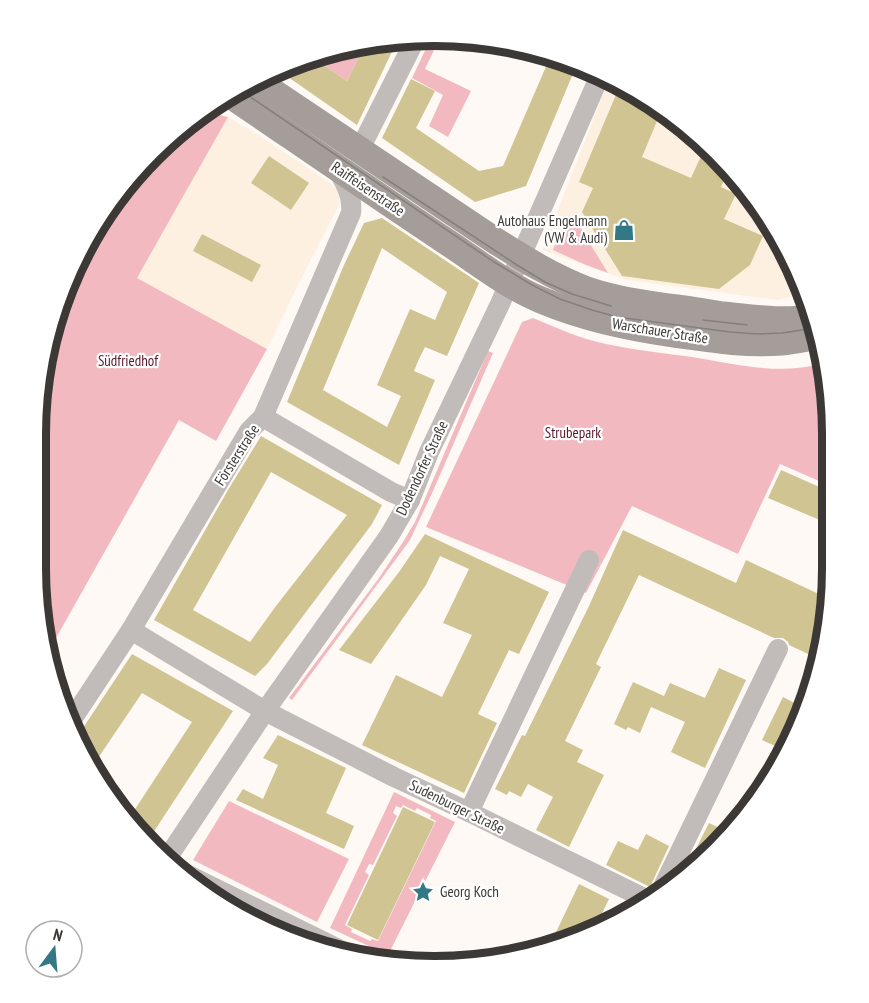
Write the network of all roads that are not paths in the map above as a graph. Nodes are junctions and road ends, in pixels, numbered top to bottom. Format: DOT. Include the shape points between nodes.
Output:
graph roads {
  1 [pos="412,47"];
  2 [pos="597,83"];
  3 [pos="264,86"];
  4 [pos="238,100"];
  5 [pos="298,142"];
  6 [pos="358,149"];
  7 [pos="336,168"];
  8 [pos="515,271"];
  9 [pos="804,318"];
  10 [pos="810,337"];
  11 [pos="263,417"];
  12 [pos="410,500"];
  13 [pos="589,560"];
  14 [pos="131,630"];
  15 [pos="778,649"];
  16 [pos="265,711"];
  17 [pos="75,715"];
  18 [pos="469,812"];
  19 [pos="171,853"];
  20 [pos="667,879"];
  21 [pos="215,888"];
  22 [pos="640,897"];
  23 [pos="315,938"];
  1 -- 6 [label="street"];
  2 -- 8 [label="street, Dodendorfer Straße"];
  3 -- 6 [label="main road, Raiffeisenstraße"];
  4 -- 5 [label="main road, Raiffeisenstraße"];
  5 -- 7 [label="main road, Raiffeisenstraße"];
  5 -- 8 [label="main road" via="335,153"];
  6 -- 8 [label="main road, Raiffeisenstraße"];
  7 -- 8 [label="main road, Raiffeisenstraße"];
  7 -- 11 [label="street, Försterstraße" via="349,191 351,213"];
  8 -- 9 [label="main road, Warschauer Straße" via="549,273 589,291 625,300 777,321"];
  8 -- 10 [label="main road, Warschauer Straße" via="539,299 627,327 728,342 783,342"];
  8 -- 12 [label="street, Dodendorfer Straße"];
  11 -- 12 [label="street"];
  11 -- 14 [label="street, Försterstraße" via="249,431"];
  12 -- 16 [label="street, Dodendorfer Straße" via="389,536"];
  13 -- 18 [label="street"];
  14 -- 16 [label="street, Sudenburger Straße"];
  14 -- 17 [label="street, Försterstraße"];
  15 -- 20 [label="street"];
  16 -- 18 [label="street, Sudenburger Straße"];
  16 -- 19 [label="street, Dodendorfer Straße"];
  18 -- 22 [label="street, Sudenburger Straße"];
  21 -- 23 [label="street"];
}
